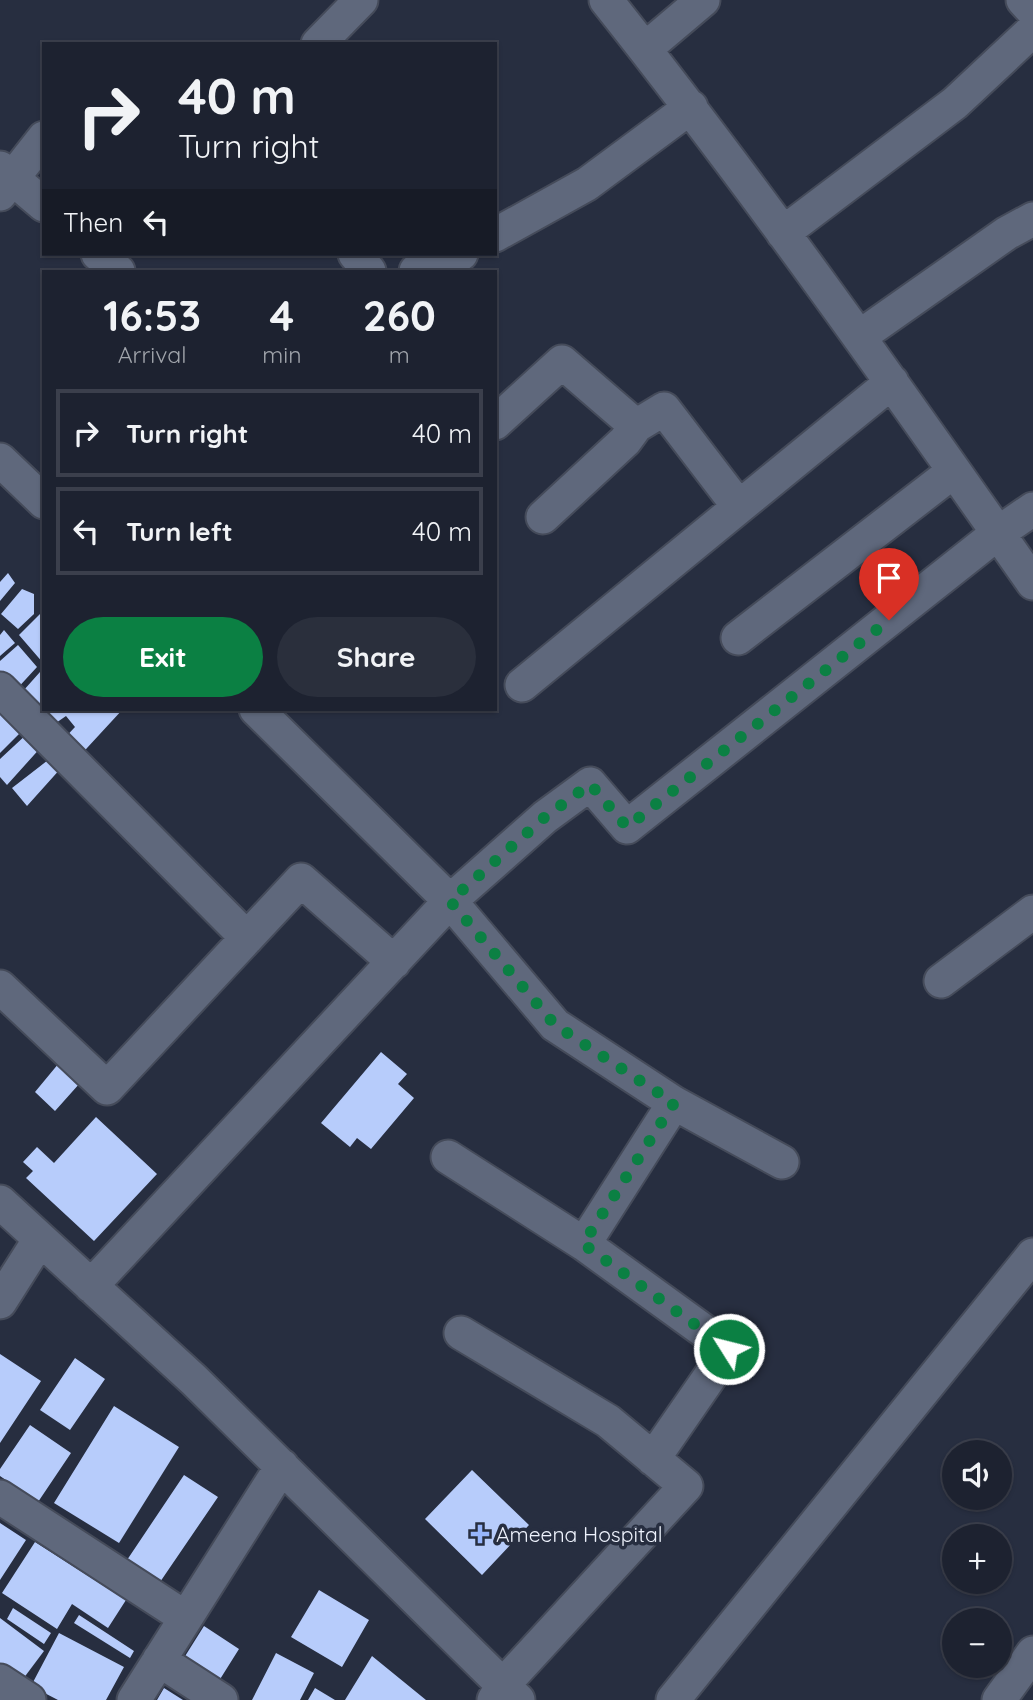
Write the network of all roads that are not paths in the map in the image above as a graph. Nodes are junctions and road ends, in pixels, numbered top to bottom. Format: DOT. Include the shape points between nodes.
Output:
graph roads {
  1 [pos="361,0"];
  2 [pos="606,0"];
  3 [pos="703,0"];
  4 [pos="1023,0"];
  5 [pos="1033,11"];
  6 [pos="1033,30"];
  7 [pos="320,42"];
  8 [pos="645,49"];
  9 [pos="691,107"];
  10 [pos="42,140"];
  11 [pos="4,180"];
  12 [pos="42,204"];
  13 [pos="1033,219"];
  14 [pos="783,233"];
  15 [pos="497,234"];
  16 [pos="100,256"];
  17 [pos="357,256"];
  18 [pos="458,256"];
  19 [pos="117,270"];
  20 [pos="368,270"];
  21 [pos="419,270"];
  22 [pos="859,337"];
  23 [pos="892,382"];
  24 [pos="497,421"];
  25 [pos="636,426"];
  26 [pos="0,460"];
  27 [pos="954,471"];
  28 [pos="42,500"];
  29 [pos="739,507"];
  30 [pos="1033,509"];
  31 [pos="543,517"];
  32 [pos="998,533"];
  33 [pos="1033,583"];
  34 [pos="738,638"];
  35 [pos="522,685"];
  36 [pos="0,689"];
  37 [pos="258,711"];
  38 [pos="450,901"];
  39 [pos="1033,912"];
  40 [pos="247,938"];
  41 [pos="394,962"];
  42 [pos="941,981"];
  43 [pos="0,987"];
  44 [pos="674,1103"];
  45 [pos="448,1157"];
  46 [pos="782,1162"];
  47 [pos="0,1202"];
  48 [pos="40,1238"];
  49 [pos="583,1244"];
  50 [pos="1033,1255"];
  51 [pos="91,1286"];
  52 [pos="0,1302"];
  53 [pos="461,1334"];
  54 [pos="653,1459"];
  55 [pos="282,1466"];
  56 [pos="0,1497"];
  57 [pos="186,1618"];
  58 [pos="1033,1653"];
  59 [pos="159,1660"];
  60 [pos="0,1681"];
  61 [pos="505,1695"];
  62 [pos="29,1700"];
  63 [pos="134,1700"];
  64 [pos="221,1700"];
  65 [pos="673,1700"];
  66 [pos="999,1700"];
  1 -- 7 [label="street"];
  2 -- 8 [label="street"];
  3 -- 8 [label="street"];
  4 -- 5 [label="street"];
  6 -- 14 [label="street" via="955,103"];
  8 -- 9 [label="street"];
  9 -- 14 [label="street"];
  9 -- 15 [label="street" via="587,184"];
  10 -- 11 [label="street"];
  11 -- 12 [label="street"];
  13 -- 22 [label="street"];
  14 -- 22 [label="street"];
  16 -- 19 [label="street"];
  17 -- 20 [label="street"];
  18 -- 21 [label="street"];
  22 -- 23 [label="street"];
  23 -- 27 [label="street"];
  23 -- 29 [label="street"];
  24 -- 25 [label="street" via="562,362"];
  25 -- 29 [label="street" via="664,409"];
  25 -- 31 [label="street"];
  26 -- 28 [label="street"];
  27 -- 32 [label="street"];
  27 -- 34 [label="street"];
  29 -- 35 [label="street"];
  30 -- 32 [label="street"];
  32 -- 33 [label="street"];
  32 -- 38 [label="street" via="627,827 590,784 545,817"];
  36 -- 40 [label="street"];
  37 -- 38 [label="street"];
  38 -- 41 [label="street"];
  38 -- 44 [label="street" via="555,1025"];
  39 -- 42 [label="street"];
  40 -- 41 [label="street" via="301,880"];
  40 -- 43 [label="street" via="107,1088"];
  41 -- 51 [label="street"];
  44 -- 46 [label="street"];
  44 -- 49 [label="street"];
  45 -- 49 [label="street"];
  47 -- 48 [label="street"];
  48 -- 51 [label="street"];
  48 -- 52 [label="street"];
  49 -- 54 [label="street" via="729,1349"];
  50 -- 65 [label="street"];
  51 -- 55 [label="street"];
  53 -- 54 [label="street" via="608,1421"];
  54 -- 61 [label="street" via="686,1486"];
  55 -- 57 [label="street"];
  55 -- 61 [label="street"];
  56 -- 57 [label="street"];
  57 -- 59 [label="street"];
  58 -- 66 [label="street"];
  59 -- 63 [label="street"];
  59 -- 64 [label="street"];
  60 -- 62 [label="street"];
}
